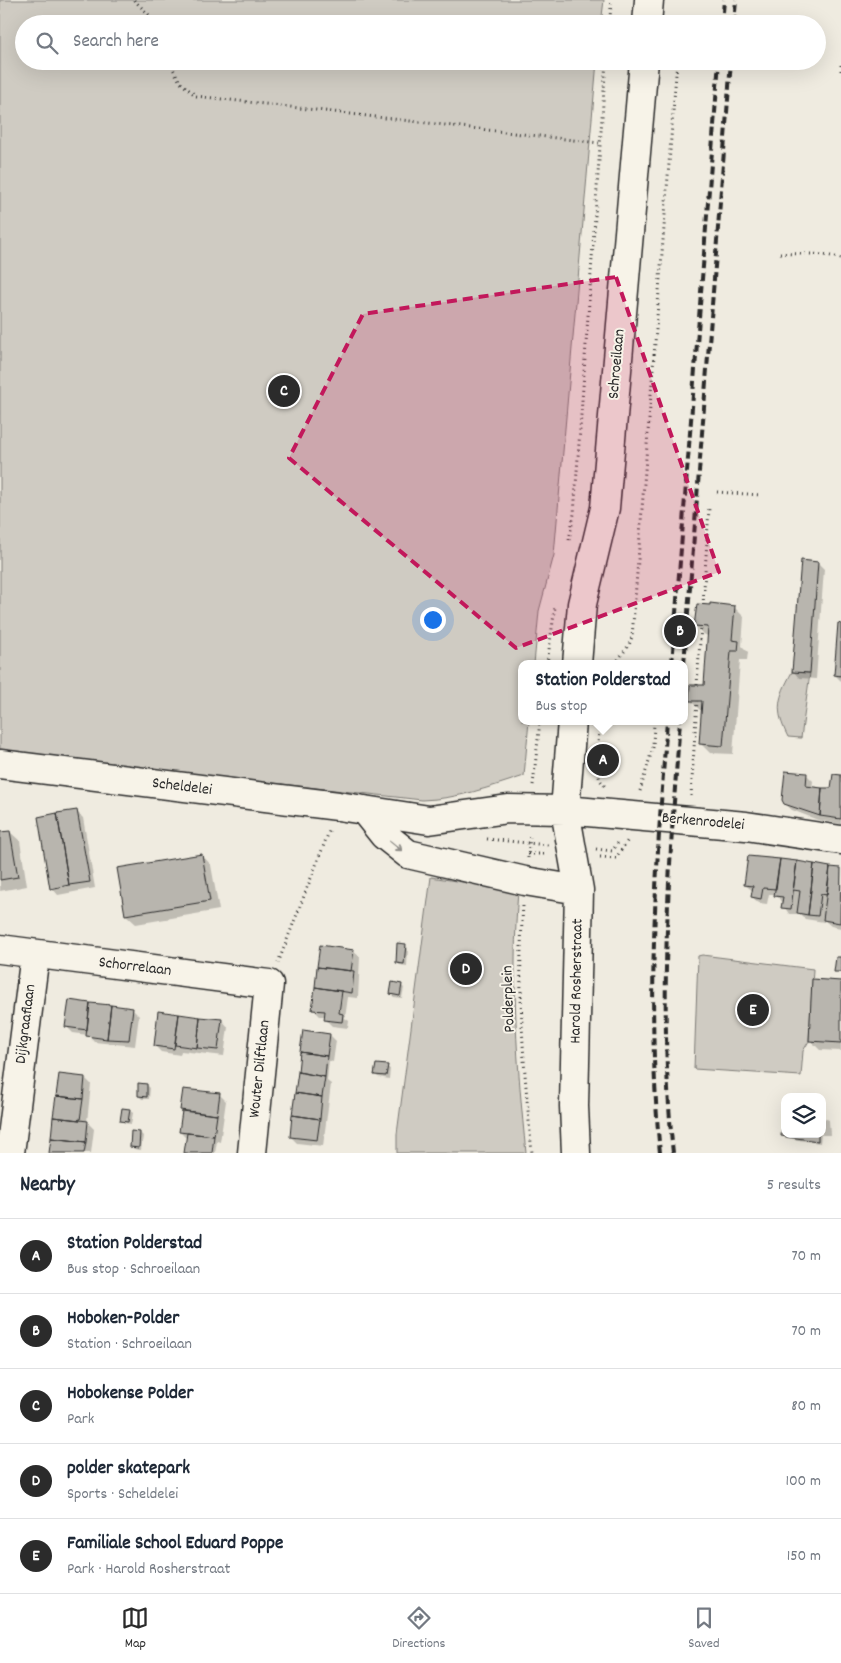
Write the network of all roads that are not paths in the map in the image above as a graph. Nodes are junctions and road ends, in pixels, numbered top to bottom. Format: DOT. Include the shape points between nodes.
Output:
graph roads {
  1 [pos="649,0"];
  2 [pos="648,15"];
  3 [pos="643,70"];
  4 [pos="577,660"];
  5 [pos="572,725"];
  6 [pos="0,764"];
  7 [pos="351,808"];
  8 [pos="565,810"];
  9 [pos="841,840"];
  10 [pos="579,890"];
  11 [pos="0,949"];
  12 [pos="35,954"];
  13 [pos="269,984"];
  14 [pos="10,1153"];
  15 [pos="252,1153"];
  16 [pos="576,1153"];
  1 -- 2 [label="street"];
  3 -- 4 [label="street, Schroeilaan" via="605,508 582,604"];
  5 -- 8 [label="street"];
  6 -- 7 [label="street, Scheldelei"];
  7 -- 8 [label="street, Scheldelei" via="429,820 508,809"];
  7 -- 10 [label="street, one-way" via="408,854"];
  8 -- 9 [label="street, Berkenrodelei" via="746,826"];
  8 -- 10 [label="street, Harold Rosherstraat"];
  10 -- 16 [label="street, Harold Rosherstraat"];
  11 -- 12 [label="street, Schorrelaan"];
  12 -- 13 [label="street, Schorrelaan"];
  12 -- 14 [label="street, Dijkgraaflaan"];
  13 -- 15 [label="street, Wouter Dilftlaan"];
}
